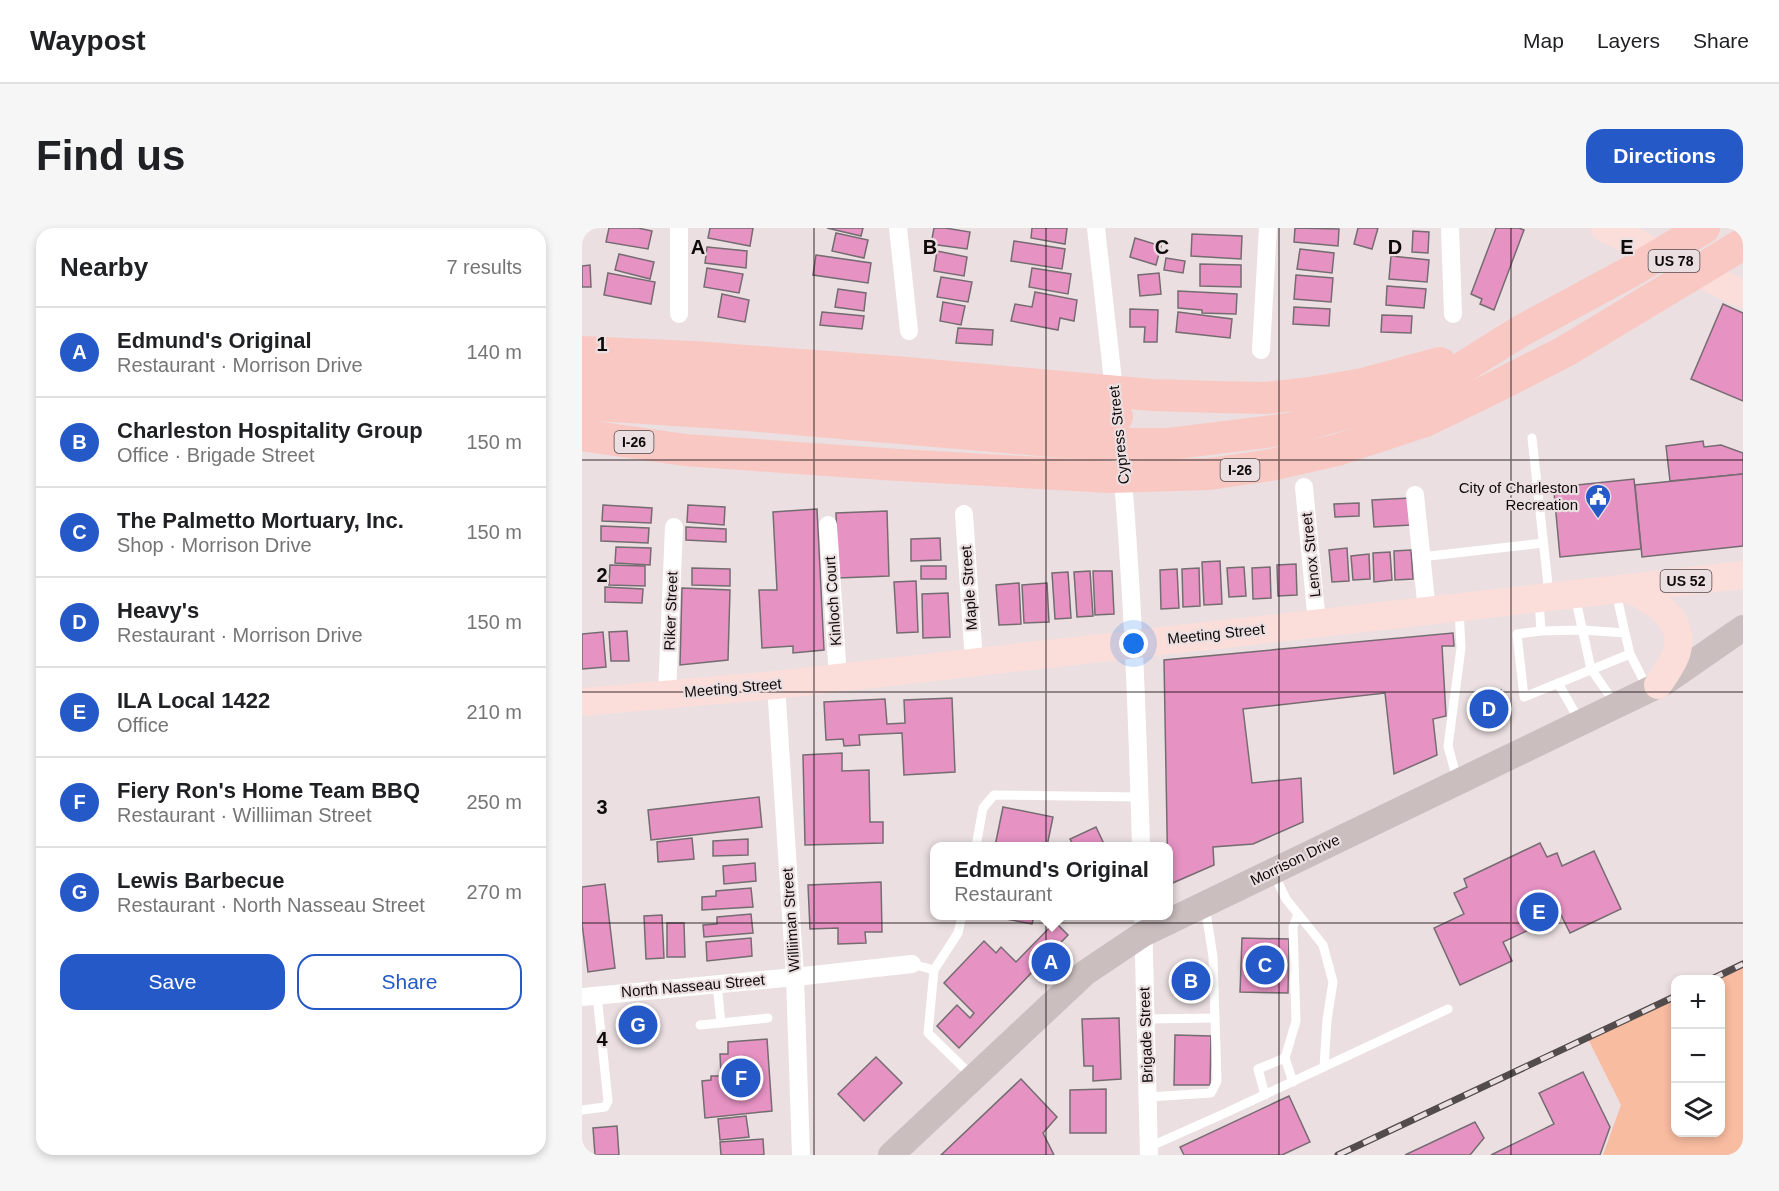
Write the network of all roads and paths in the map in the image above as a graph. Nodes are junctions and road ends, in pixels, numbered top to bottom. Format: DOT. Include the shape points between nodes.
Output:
graph roads {
  1 [pos="679,228"];
  2 [pos="898,228"];
  3 [pos="1096,228"];
  4 [pos="1268,228"];
  5 [pos="1450,228"];
  6 [pos="1605,228"];
  7 [pos="1704,228"];
  8 [pos="1743,244"];
  9 [pos="1743,294"];
  10 [pos="679,314"];
  11 [pos="1453,314"];
  12 [pos="909,331"];
  13 [pos="1519,332"];
  14 [pos="1261,350"];
  15 [pos="582,352"];
  16 [pos="582,372"];
  17 [pos="582,404"];
  18 [pos="1117,417"];
  19 [pos="582,435"];
  20 [pos="1532,438"];
  21 [pos="685,450"];
  22 [pos="582,456"];
  23 [pos="1304,487"];
  24 [pos="1414,495"];
  25 [pos="964,514"];
  26 [pos="828,525"];
  27 [pos="674,527"];
  28 [pos="1544,543"];
  29 [pos="1421,557"];
  30 [pos="1743,574"];
  31 [pos="1622,589"];
  32 [pos="1554,596"];
  33 [pos="1459,607"];
  34 [pos="1427,611"];
  35 [pos="1317,623"];
  36 [pos="1743,629"];
  37 [pos="1583,630"];
  38 [pos="1541,631"];
  39 [pos="1624,633"];
  40 [pos="1134,643"];
  41 [pos="1630,654"];
  42 [pos="974,662"];
  43 [pos="1591,669"];
  44 [pos="838,678"];
  45 [pos="1558,683"];
  46 [pos="776,685"];
  47 [pos="1654,687"];
  48 [pos="668,694"];
  49 [pos="582,702"];
  50 [pos="1616,706"];
  51 [pos="1581,722"];
  52 [pos="1457,782"];
  53 [pos="1139,797"];
  54 [pos="977,842"];
  55 [pos="1141,842"];
  56 [pos="1272,870"];
  57 [pos="1204,904"];
  58 [pos="1173,914"];
  59 [pos="1298,914"];
  60 [pos="961,920"];
  61 [pos="1143,924"];
  62 [pos="912,964"];
  63 [pos="934,970"];
  64 [pos="795,977"];
  65 [pos="717,984"];
  66 [pos="589,996"];
  67 [pos="1448,1009"];
  68 [pos="768,1018"];
  69 [pos="1215,1018"];
  70 [pos="1145,1019"];
  71 [pos="721,1023"];
  72 [pos="700,1025"];
  73 [pos="1285,1058"];
  74 [pos="1324,1067"];
  75 [pos="974,1077"];
  76 [pos="1293,1082"];
  77 [pos="1265,1095"];
  78 [pos="1148,1097"];
  79 [pos="582,1110"];
  80 [pos="1149,1151"];
  81 [pos="801,1155"];
  82 [pos="891,1155"];
  1 -- 10 [label="street"];
  2 -- 12 [label="street"];
  3 -- 18 [label="street, Cypress Street"];
  4 -- 14 [label="street"];
  5 -- 11 [label="street"];
  6 -- 9 [label="main road, US 78"];
  7 -- 13 [label="highway, I-26"];
  8 -- 21 [label="highway, I-26" via="1564,351 1425,421 1336,450 1271,465 1209,474 1110,477"];
  13 -- 15 [label="highway" via="1434,365 1363,384 1266,398 1152,395 693,357"];
  13 -- 17 [label="highway, I-26" via="1441,381 1397,399 1289,429 1169,444 1088,444"];
  16 -- 18 [label="highway"];
  18 -- 40 [label="street, Cypress Street"];
  19 -- 21 [label="highway, I-26"];
  20 -- 28 [label="lane"];
  21 -- 22 [label="highway"];
  23 -- 35 [label="street, Lenox Street"];
  24 -- 29 [label="street"];
  25 -- 42 [label="street, Maple Street"];
  26 -- 44 [label="street, Kinloch Court"];
  27 -- 48 [label="street, Riker Street"];
  28 -- 29 [label="lane"];
  28 -- 32 [label="lane"];
  29 -- 34 [label="street"];
  30 -- 31 [label="main road, Meeting Street / US 52"];
  31 -- 32 [label="main road, Meeting Street / US 52"];
  31 -- 39 [label="lane"];
  31 -- 47 [label="main road" via="1662,608 1678,631 1675,658"];
  32 -- 33 [label="main road, Meeting Street / US 52"];
  32 -- 37 [label="lane"];
  32 -- 38 [label="lane"];
  33 -- 34 [label="main road, Meeting Street / US 52"];
  33 -- 52 [label="lane" via="1461,648 1448,746"];
  34 -- 35 [label="main road, Meeting Street / US 52"];
  35 -- 40 [label="main road, Meeting Street / US 52"];
  36 -- 47 [label="main road, Morrison Drive"];
  37 -- 38 [label="lane"];
  37 -- 39 [label="lane"];
  37 -- 43 [label="lane"];
  38 -- 45 [label="lane" via="1517,634 1524,697"];
  39 -- 41 [label="lane"];
  40 -- 42 [label="main road, Meeting Street / US 52"];
  40 -- 53 [label="street"];
  41 -- 43 [label="lane"];
  41 -- 47 [label="lane"];
  42 -- 44 [label="main road, Meeting Street / US 52"];
  43 -- 45 [label="lane"];
  43 -- 50 [label="lane"];
  44 -- 46 [label="main road, Meeting Street / US 52"];
  45 -- 51 [label="lane"];
  46 -- 48 [label="main road, Meeting Street / US 52"];
  46 -- 64 [label="street, Williiman Street"];
  47 -- 50 [label="main road, Morrison Drive"];
  48 -- 49 [label="main road, Meeting Street / US 52"];
  50 -- 51 [label="main road, Morrison Drive"];
  51 -- 52 [label="main road, Morrison Drive"];
  52 -- 56 [label="main road, Morrison Drive"];
  53 -- 54 [label="lane" via="994,795 983,808"];
  53 -- 55 [label="street"];
  56 -- 57 [label="main road, Morrison Drive"];
  56 -- 59 [label="lane"];
  57 -- 58 [label="main road, Morrison Drive"];
  57 -- 69 [label="lane" via="1213,957"];
  59 -- 73 [label="lane" via="1293,927 1296,1021"];
  59 -- 74 [label="lane" via="1323,945 1333,982"];
  60 -- 63 [label="lane" via="958,933"];
  61 -- 70 [label="street, Brigade Street"];
  61 -- 75 [label="main road, Morrison Drive"];
  62 -- 63 [label="lane"];
  62 -- 64 [label="street, North Nasseau Street"];
  63 -- 75 [label="lane" via="928,1033"];
  64 -- 65 [label="street, North Nasseau Street"];
  64 -- 81 [label="street, Williiman Street"];
  65 -- 66 [label="street, North Nasseau Street"];
  65 -- 71 [label="lane"];
  66 -- 79 [label="lane" via="599,1020 608,1101 605,1107"];
  67 -- 74 [label="lane"];
  68 -- 71 [label="lane"];
  69 -- 70 [label="lane"];
  69 -- 78 [label="lane" via="1217,1081 1211,1093"];
  70 -- 78 [label="street, Brigade Street"];
  71 -- 72 [label="lane"];
  73 -- 76 [label="lane"];
  73 -- 77 [label="lane" via="1258,1069"];
  74 -- 76 [label="lane"];
  75 -- 82 [label="main road, Morrison Drive"];
  76 -- 77 [label="lane"];
  77 -- 80 [label="lane"];
  78 -- 80 [label="street, Brigade Street"];
}
